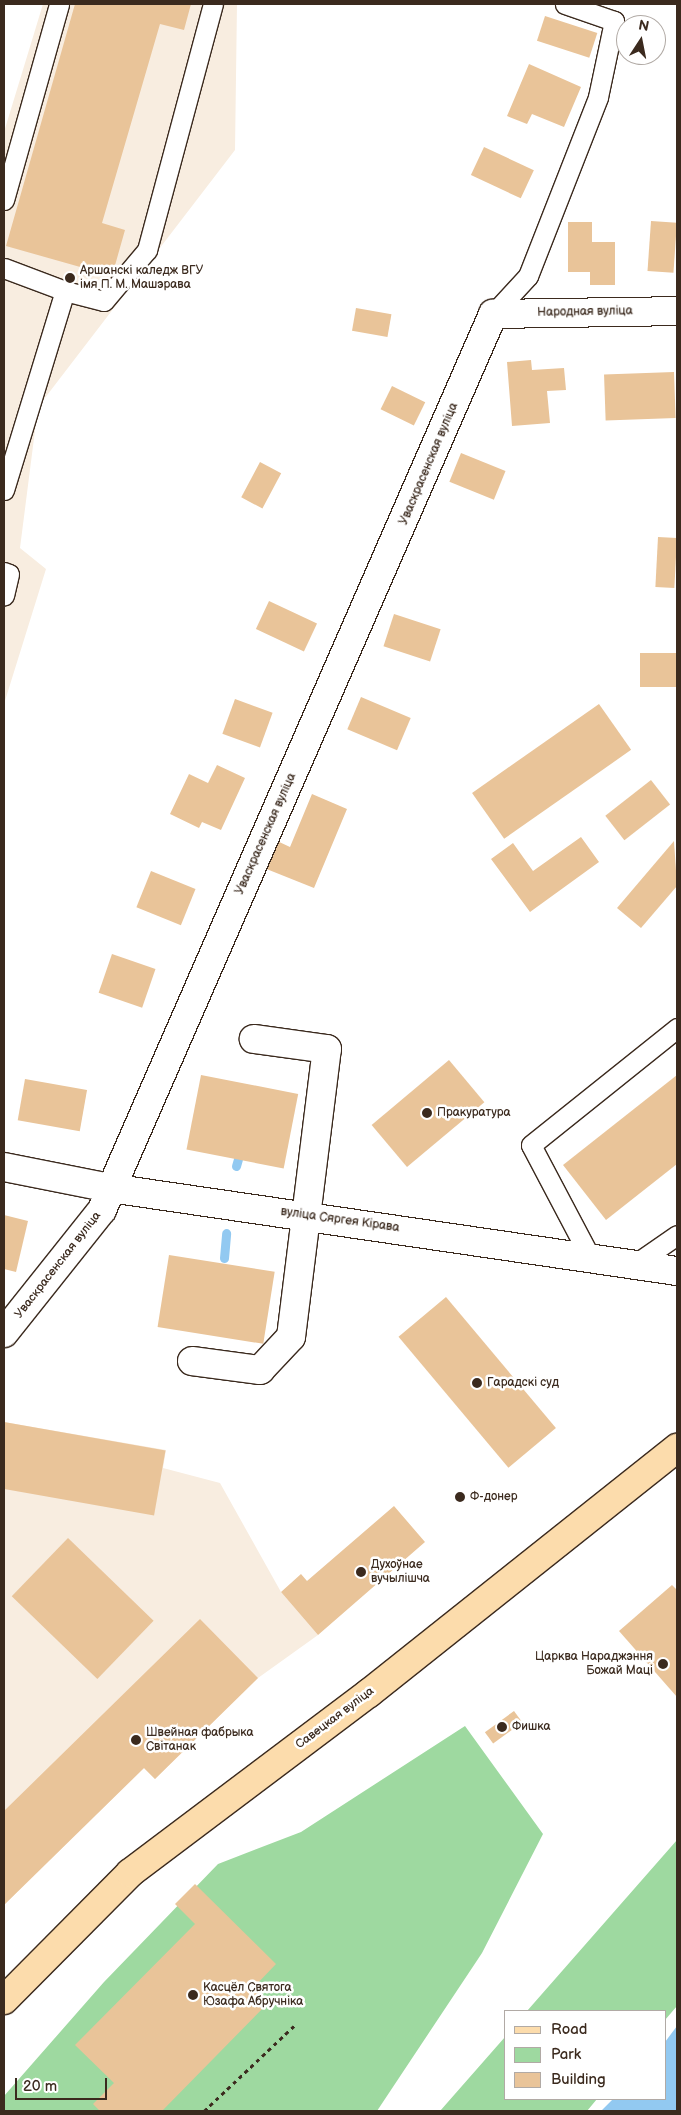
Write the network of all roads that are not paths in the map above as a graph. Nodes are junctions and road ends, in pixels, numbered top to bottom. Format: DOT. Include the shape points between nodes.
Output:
graph roads {
  1 [pos="59,4"];
  2 [pos="213,4"];
  3 [pos="565,4"];
  4 [pos="4,200"];
  5 [pos="4,268"];
  6 [pos="65,291"];
  7 [pos="677,311"];
  8 [pos="493,314"];
  9 [pos="4,490"];
  10 [pos="4,572"];
  11 [pos="4,595"];
  12 [pos="677,1028"];
  13 [pos="254,1039"];
  14 [pos="4,1167"];
  15 [pos="110,1188"];
  16 [pos="306,1214"];
  17 [pos="677,1235"];
  18 [pos="589,1255"];
  19 [pos="638,1262"];
  20 [pos="677,1271"];
  21 [pos="4,1333"];
  22 [pos="192,1360"];
  23 [pos="677,1448"];
  24 [pos="4,2000"];
  1 -- 4 [label="lane"];
  2 -- 6 [label="lane" via="147,250 104,301"];
  3 -- 8 [label="lane" via="614,21 598,97 528,276"];
  5 -- 6 [label="lane"];
  6 -- 9 [label="lane"];
  7 -- 8 [label="street, Народная вуліца"];
  8 -- 15 [label="street, Уваскрасенская вуліца"];
  10 -- 11 [label="lane" via="9,574"];
  12 -- 18 [label="lane" via="531,1145"];
  13 -- 16 [label="street" via="327,1050"];
  14 -- 15 [label="street, вуліца Сяргея Кірава"];
  15 -- 16 [label="street, вуліца Сяргея Кірава"];
  15 -- 21 [label="street, Уваскрасенская вуліца" via="102,1210"];
  16 -- 18 [label="street, вуліца Сяргея Кірава"];
  16 -- 22 [label="street" via="291,1337 260,1370"];
  17 -- 19 [label="lane"];
  18 -- 19 [label="street, вуліца Сяргея Кірава"];
  19 -- 20 [label="street, вуліца Сяргея Кірава"];
  23 -- 24 [label="main road, Савецкая вуліца" via="369,1693 130,1873"];
}
